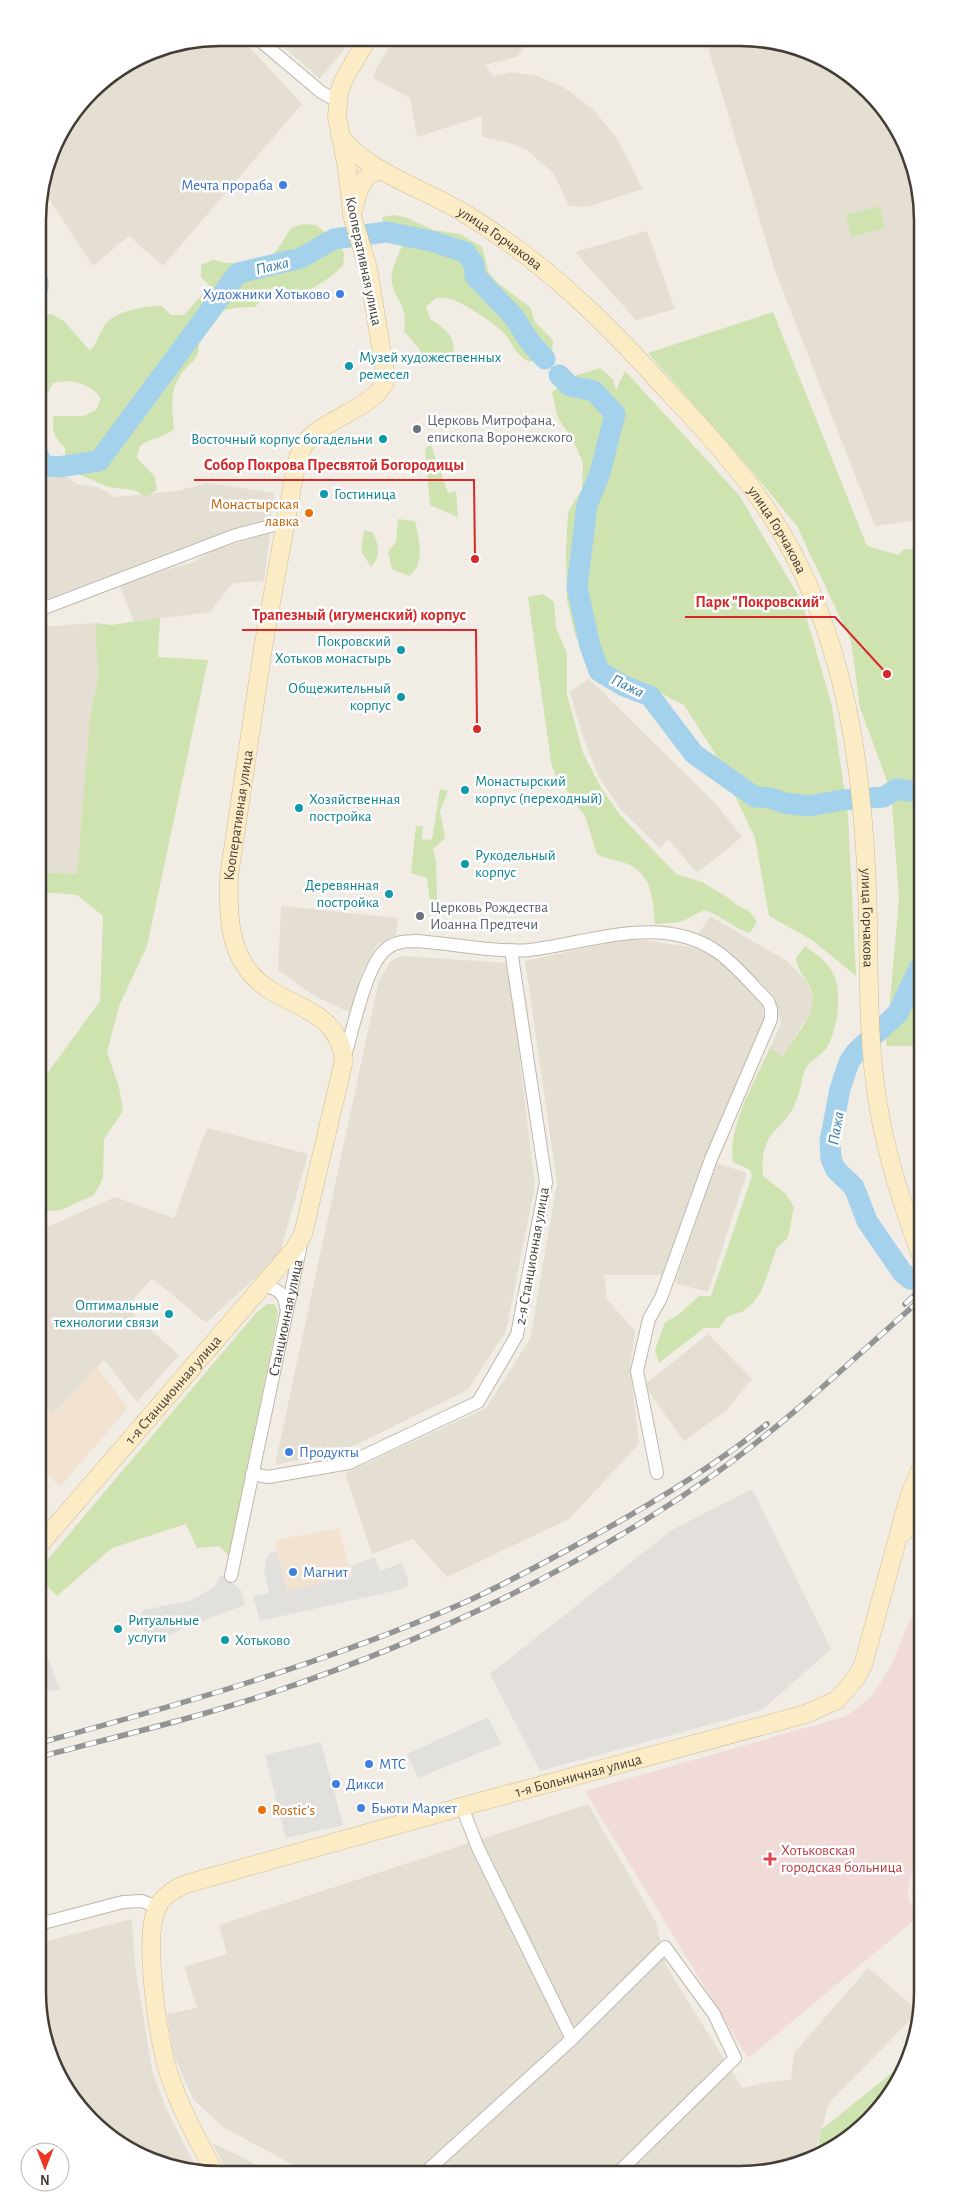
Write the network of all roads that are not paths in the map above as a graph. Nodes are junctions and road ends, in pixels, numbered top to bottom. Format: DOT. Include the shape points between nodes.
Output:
graph roads {
  1 [pos="268,47"];
  2 [pos="363,47"];
  3 [pos="337,101"];
  4 [pos="340,136"];
  5 [pos="382,170"];
  6 [pos="352,215"];
  7 [pos="285,522"];
  8 [pos="47,607"];
  9 [pos="511,950"];
  10 [pos="344,1060"];
  11 [pos="303,1234"];
  12 [pos="913,1235"];
  13 [pos="264,1286"];
  14 [pos="287,1309"];
  15 [pos="658,1473"];
  16 [pos="252,1474"];
  17 [pos="913,1486"];
  18 [pos="913,1521"];
  19 [pos="46,1537"];
  20 [pos="900,1539"];
  21 [pos="231,1576"];
  22 [pos="462,1807"];
  23 [pos="157,1907"];
  24 [pos="46,1922"];
  25 [pos="572,2039"];
  26 [pos="211,2165"];
  27 [pos="432,2166"];
  28 [pos="625,2166"];
  1 -- 3 [label="street" via="321,92"];
  2 -- 3 [label="main road" via="344,79"];
  3 -- 4 [label="main road, Кооперативная улица"];
  4 -- 5 [label="main road, улица Горчакова" via="352,150"];
  4 -- 6 [label="main road, Кооперативная улица"];
  5 -- 6 [label="main road" via="365,179 359,188"];
  5 -- 12 [label="main road, улица Горчакова" via="475,219 503,238 552,278 636,356 698,423 753,490 800,567 831,641 843,684 860,778 872,1059 886,1149"];
  6 -- 7 [label="main road, Кооперативная улица" via="367,263 386,370 385,384 378,394 308,438 296,465"];
  7 -- 8 [label="street" via="233,536"];
  7 -- 10 [label="main road, Кооперативная улица" via="229,876 230,919 238,950 253,976 319,1016 338,1038"];
  9 -- 10 [label="street" via="416,941 398,942 383,951 366,981"];
  9 -- 15 [label="street" via="645,932 676,935 717,951 768,1001 771,1009 771,1019 712,1159 661,1298 646,1328 637,1371"];
  9 -- 16 [label="street, 2-я Станционная улица" via="546,1182 517,1334 478,1402 349,1463 268,1478"];
  10 -- 11 [label="main road, Станционная улица"];
  11 -- 13 [label="main road, 1-я Станционная улица"];
  11 -- 14 [label="street, Станционная улица"];
  13 -- 14 [label="street" via="276,1289 285,1297"];
  13 -- 19 [label="main road, 1-я Станционная улица"];
  14 -- 16 [label="street, Станционная улица"];
  16 -- 21 [label="street, Станционная улица"];
  17 -- 20 [label="main road, 1-я Больничная улица"];
  18 -- 20 [label="main road"];
  20 -- 22 [label="main road, 1-я Больничная улица" via="868,1652 856,1678 837,1700 806,1714"];
  22 -- 23 [label="main road, 1-я Больничная улица" via="186,1884 170,1893"];
  22 -- 25 [label="street" via="478,1848"];
  23 -- 24 [label="street" via="142,1901 123,1902"];
  23 -- 26 [label="main road" via="152,1956 163,2056 182,2107"];
  25 -- 27 [label="street"];
  25 -- 28 [label="street" via="665,1947 714,2014 735,2058"];
}
